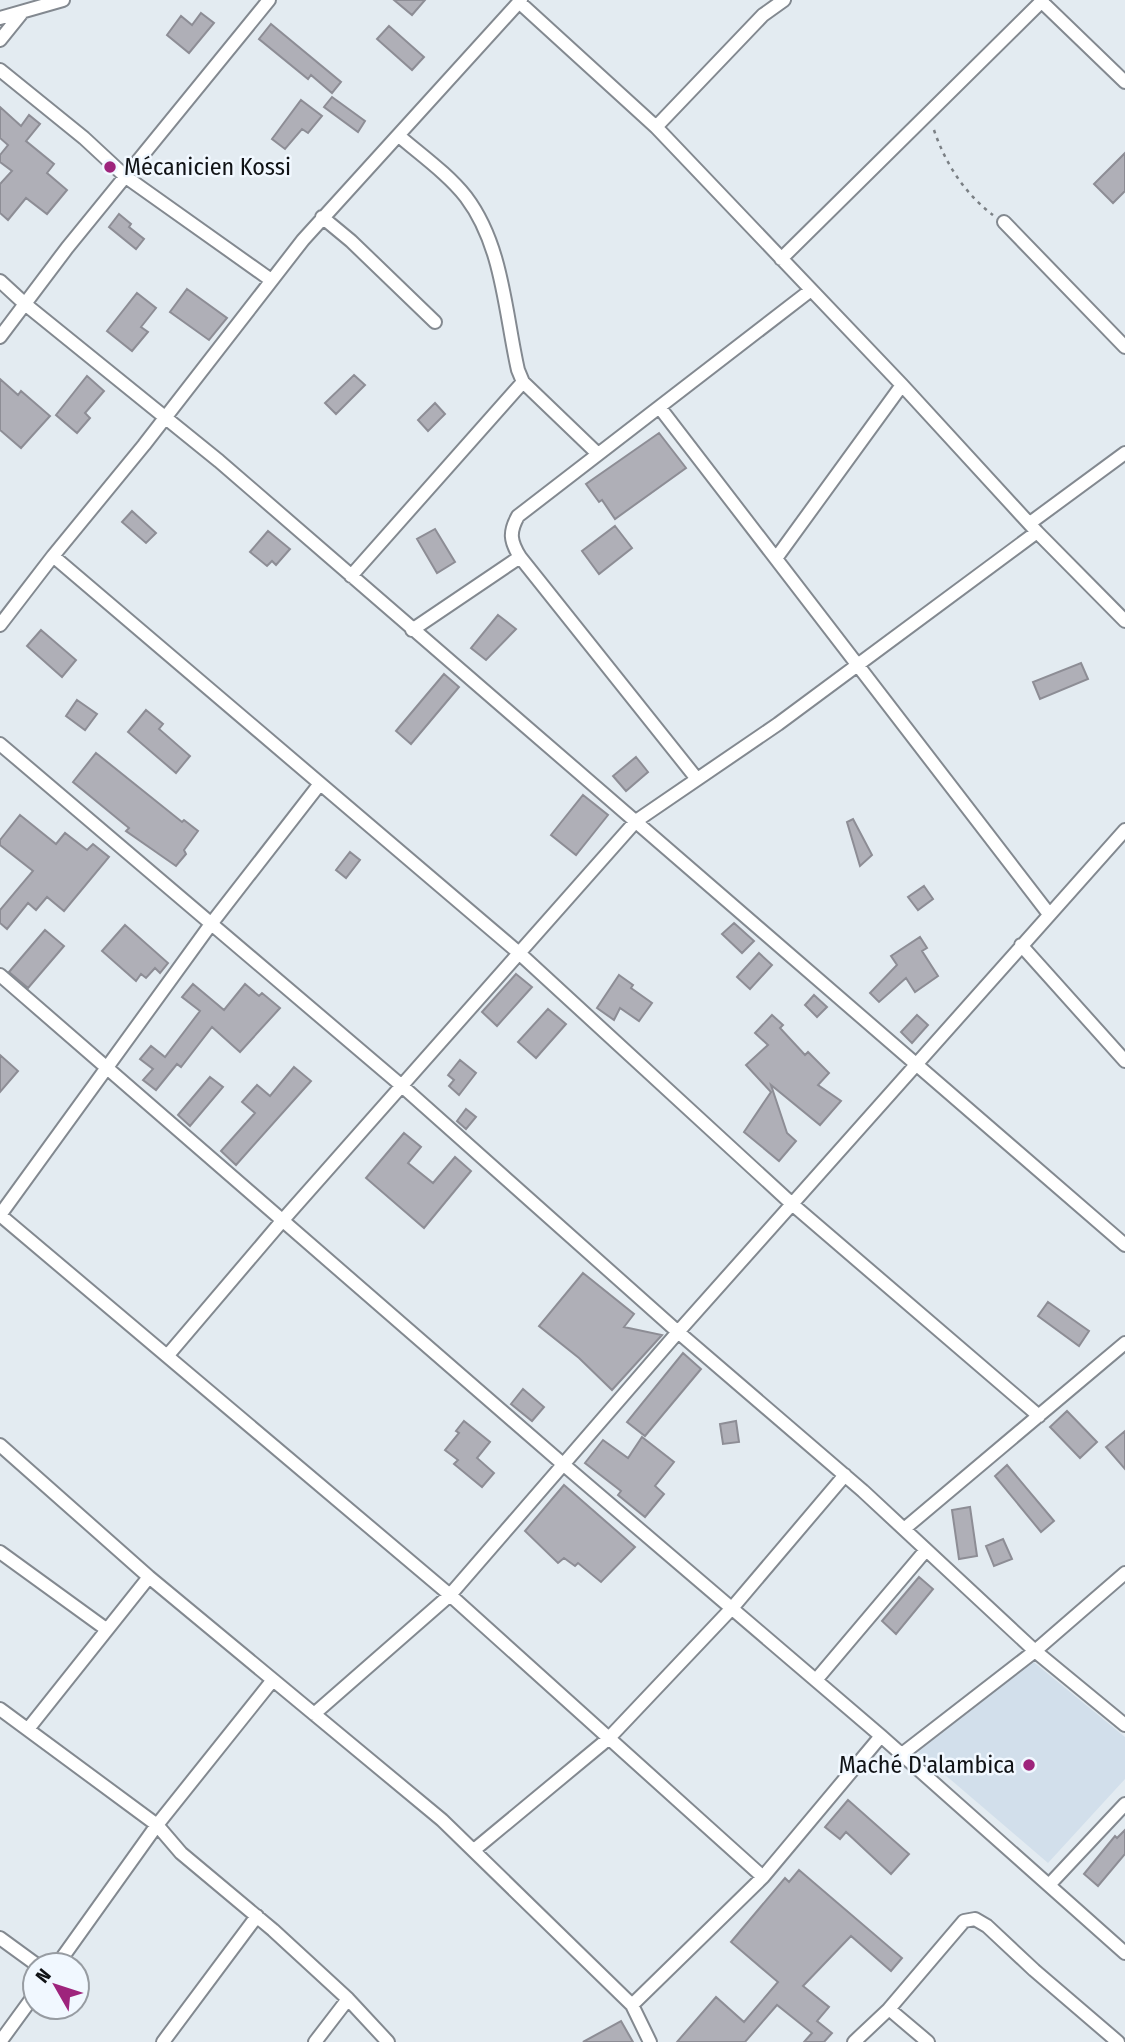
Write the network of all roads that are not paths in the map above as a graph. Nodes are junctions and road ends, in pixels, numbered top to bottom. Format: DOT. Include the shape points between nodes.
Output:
graph roads {
  1 [pos="63,0"];
  2 [pos="269,0"];
  3 [pos="784,0"];
  4 [pos="520,1"];
  5 [pos="1042,1"];
  6 [pos="21,14"];
  7 [pos="0,18"];
  8 [pos="0,40"];
  9 [pos="0,70"];
  10 [pos="1125,82"];
  11 [pos="656,127"];
  12 [pos="399,136"];
  13 [pos="126,177"];
  14 [pos="322,217"];
  15 [pos="1004,222"];
  16 [pos="781,259"];
  17 [pos="271,280"];
  18 [pos="0,281"];
  19 [pos="811,290"];
  20 [pos="25,304"];
  21 [pos="435,322"];
  22 [pos="0,337"];
  23 [pos="1125,347"];
  24 [pos="523,382"];
  25 [pos="902,385"];
  26 [pos="660,408"];
  27 [pos="165,419"];
  28 [pos="1125,453"];
  29 [pos="598,454"];
  30 [pos="1034,528"];
  31 [pos="53,556"];
  32 [pos="520,557"];
  33 [pos="777,557"];
  34 [pos="351,576"];
  35 [pos="1125,621"];
  36 [pos="0,625"];
  37 [pos="412,630"];
  38 [pos="858,664"];
  39 [pos="0,744"];
  40 [pos="697,779"];
  41 [pos="319,785"];
  42 [pos="636,821"];
  43 [pos="1125,831"];
  44 [pos="1049,914"];
  45 [pos="211,924"];
  46 [pos="1021,945"];
  47 [pos="519,953"];
  48 [pos="0,975"];
  49 [pos="1125,1061"];
  50 [pos="915,1065"];
  51 [pos="107,1068"];
  52 [pos="402,1086"];
  53 [pos="792,1204"];
  54 [pos="282,1221"];
  55 [pos="1125,1245"];
  56 [pos="678,1332"];
  57 [pos="1125,1342"];
  58 [pos="168,1355"];
  59 [pos="1039,1416"];
  60 [pos="0,1445"];
  61 [pos="564,1465"];
  62 [pos="845,1475"];
  63 [pos="904,1530"];
  64 [pos="926,1550"];
  65 [pos="0,1552"];
  66 [pos="1125,1573"];
  67 [pos="149,1577"];
  68 [pos="450,1595"];
  69 [pos="733,1607"];
  70 [pos="106,1629"];
  71 [pos="1035,1651"];
  72 [pos="816,1679"];
  73 [pos="272,1681"];
  74 [pos="0,1709"];
  75 [pos="314,1714"];
  76 [pos="1125,1725"];
  77 [pos="28,1728"];
  78 [pos="881,1736"];
  79 [pos="608,1738"];
  80 [pos="902,1754"];
  81 [pos="1125,1804"];
  82 [pos="157,1825"];
  83 [pos="474,1850"];
  84 [pos="763,1877"];
  85 [pos="1049,1885"];
  86 [pos="257,1916"];
  87 [pos="0,1938"];
  88 [pos="67,1951"];
  89 [pos="21,1953"];
  90 [pos="1125,1953"];
  91 [pos="348,1999"];
  92 [pos="632,2005"];
  93 [pos="889,2009"];
  94 [pos="21,2013"];
  95 [pos="0,2042"];
  96 [pos="163,2042"];
  97 [pos="315,2042"];
  98 [pos="388,2042"];
  99 [pos="650,2042"];
  100 [pos="855,2042"];
  101 [pos="928,2042"];
  102 [pos="1118,2042"];
  1 -- 6 [label="street"];
  2 -- 13 [label="street"];
  3 -- 11 [label="street" via="763,15"];
  4 -- 11 [label="street"];
  4 -- 12 [label="street"];
  5 -- 10 [label="street"];
  5 -- 16 [label="street"];
  6 -- 7 [label="street"];
  6 -- 8 [label="street"];
  9 -- 13 [label="street"];
  11 -- 16 [label="street"];
  12 -- 14 [label="street"];
  12 -- 24 [label="street" via="446,177 479,217 497,267"];
  13 -- 17 [label="street"];
  13 -- 20 [label="street"];
  14 -- 17 [label="street"];
  14 -- 21 [label="street"];
  15 -- 23 [label="street"];
  16 -- 19 [label="street"];
  17 -- 27 [label="street"];
  18 -- 20 [label="street"];
  19 -- 25 [label="street"];
  19 -- 26 [label="street"];
  20 -- 22 [label="street"];
  20 -- 27 [label="street"];
  24 -- 29 [label="street"];
  24 -- 34 [label="street"];
  25 -- 30 [label="street"];
  25 -- 33 [label="street"];
  26 -- 29 [label="street"];
  26 -- 33 [label="street"];
  27 -- 31 [label="street"];
  27 -- 34 [label="street"];
  28 -- 30 [label="street"];
  29 -- 32 [label="street" via="517,516 510,530"];
  30 -- 35 [label="street"];
  30 -- 38 [label="street"];
  31 -- 36 [label="street"];
  31 -- 41 [label="street"];
  32 -- 37 [label="street"];
  32 -- 40 [label="street"];
  33 -- 38 [label="street"];
  34 -- 37 [label="street"];
  37 -- 42 [label="street"];
  38 -- 40 [label="street"];
  38 -- 44 [label="street"];
  39 -- 45 [label="street"];
  40 -- 42 [label="street"];
  41 -- 45 [label="street"];
  41 -- 47 [label="street"];
  42 -- 47 [label="street"];
  42 -- 50 [label="street"];
  43 -- 44 [label="street"];
  44 -- 46 [label="street"];
  45 -- 51 [label="street"];
  45 -- 52 [label="street"];
  46 -- 49 [label="street"];
  46 -- 50 [label="street"];
  47 -- 52 [label="street"];
  47 -- 53 [label="street"];
  48 -- 51 [label="street"];
  50 -- 53 [label="street"];
  50 -- 55 [label="street"];
  51 -- 54 [label="street"];
  51 -- 58 [label="street" via="0,1215"];
  52 -- 54 [label="street"];
  52 -- 56 [label="street"];
  53 -- 56 [label="street"];
  53 -- 59 [label="street"];
  54 -- 58 [label="street"];
  54 -- 61 [label="street"];
  56 -- 61 [label="street"];
  56 -- 62 [label="street"];
  57 -- 59 [label="street"];
  58 -- 68 [label="street"];
  59 -- 63 [label="street"];
  60 -- 67 [label="street"];
  61 -- 68 [label="street"];
  61 -- 69 [label="street"];
  62 -- 63 [label="street"];
  62 -- 69 [label="street"];
  63 -- 64 [label="street"];
  64 -- 71 [label="street"];
  64 -- 72 [label="street"];
  65 -- 70 [label="street"];
  66 -- 71 [label="street"];
  67 -- 70 [label="street"];
  67 -- 73 [label="street"];
  68 -- 75 [label="street"];
  68 -- 79 [label="street"];
  69 -- 72 [label="street"];
  69 -- 79 [label="street"];
  70 -- 77 [label="street"];
  71 -- 76 [label="street"];
  71 -- 80 [label="street"];
  72 -- 78 [label="street"];
  73 -- 75 [label="street"];
  73 -- 82 [label="street"];
  74 -- 77 [label="street"];
  75 -- 83 [label="street"];
  77 -- 82 [label="street"];
  78 -- 80 [label="street"];
  78 -- 84 [label="street"];
  79 -- 83 [label="street"];
  79 -- 84 [label="street"];
  80 -- 85 [label="street"];
  81 -- 85 [label="street"];
  82 -- 86 [label="street" via="181,1853"];
  82 -- 88 [label="street"];
  83 -- 92 [label="street"];
  84 -- 92 [label="street"];
  85 -- 90 [label="street"];
  86 -- 91 [label="street"];
  86 -- 96 [label="street"];
  87 -- 89 [label="street"];
  91 -- 97 [label="street"];
  91 -- 98 [label="street"];
  92 -- 99 [label="street"];
  93 -- 100 [label="street"];
  93 -- 101 [label="street"];
  93 -- 102 [label="street" via="964,1921 975,1919"];
  94 -- 95 [label="street"];
}
